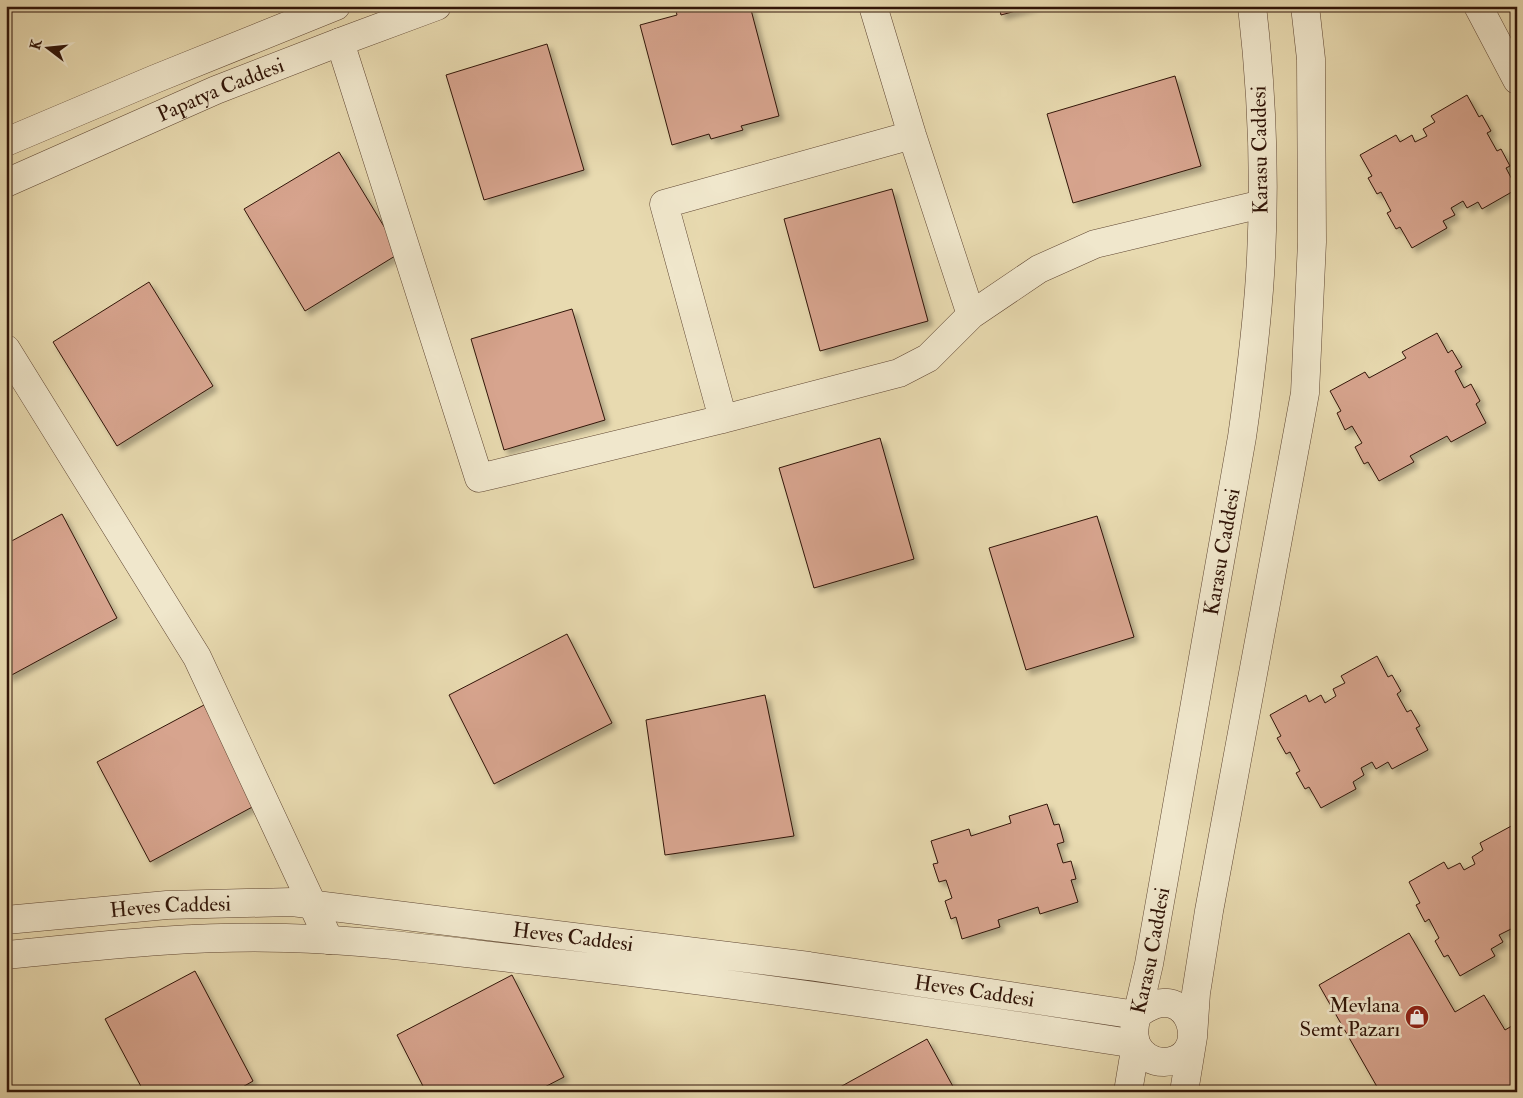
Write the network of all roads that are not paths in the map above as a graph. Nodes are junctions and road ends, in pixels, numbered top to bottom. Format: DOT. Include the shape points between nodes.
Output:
graph roads {
  1 [pos="336,6"];
  2 [pos="437,6"];
  3 [pos="873,6"];
  4 [pos="1252,6"];
  5 [pos="1305,6"];
  6 [pos="1478,6"];
  7 [pos="340,42"];
  8 [pos="1517,80"];
  9 [pos="912,135"];
  10 [pos="6,142"];
  11 [pos="6,183"];
  12 [pos="1262,204"];
  13 [pos="971,315"];
  14 [pos="6,349"];
  15 [pos="723,419"];
  16 [pos="312,905"];
  17 [pos="6,920"];
  18 [pos="329,940"];
  19 [pos="6,955"];
  20 [pos="1137,1015"];
  21 [pos="1192,1038"];
  22 [pos="1136,1044"];
  23 [pos="1128,1092"];
  24 [pos="1184,1092"];
  1 -- 10 [label="street, Papatya Caddesi"];
  2 -- 7 [label="street, Papatya Caddesi"];
  3 -- 9 [label="street"];
  4 -- 12 [label="street, Karasu Caddesi" via="1261,120"];
  5 -- 21 [label="street" via="1311,59 1312,242 1304,393 1209,911"];
  6 -- 8 [label="street"];
  7 -- 11 [label="street, Papatya Caddesi" via="216,90"];
  7 -- 15 [label="street" via="479,478"];
  9 -- 13 [label="street"];
  9 -- 15 [label="street" via="664,204"];
  12 -- 13 [label="street" via="1094,244 1038,269"];
  12 -- 20 [label="street, Karasu Caddesi" via="1259,289 1242,437 1149,964"];
  13 -- 15 [label="street" via="928,358 899,373"];
  14 -- 16 [label="street" via="197,658"];
  16 -- 17 [label="street, Heves Caddesi" via="292,902 167,905"];
  16 -- 18 [label="street"];
  16 -- 20 [label="street, Heves Caddesi" via="809,966"];
  18 -- 19 [label="street, Heves Caddesi" via="162,940"];
  18 -- 22 [label="street, Heves Caddesi" via="642,973"];
  20 -- 21 [label="street" via="1156,1004 1174,1006 1189,1018"];
  20 -- 22 [label="street, Karasu Caddesi"];
  21 -- 22 [label="street" via="1184,1054 1166,1062 1147,1058"];
  21 -- 24 [label="street"];
  22 -- 23 [label="street, Karasu Caddesi"];
}
